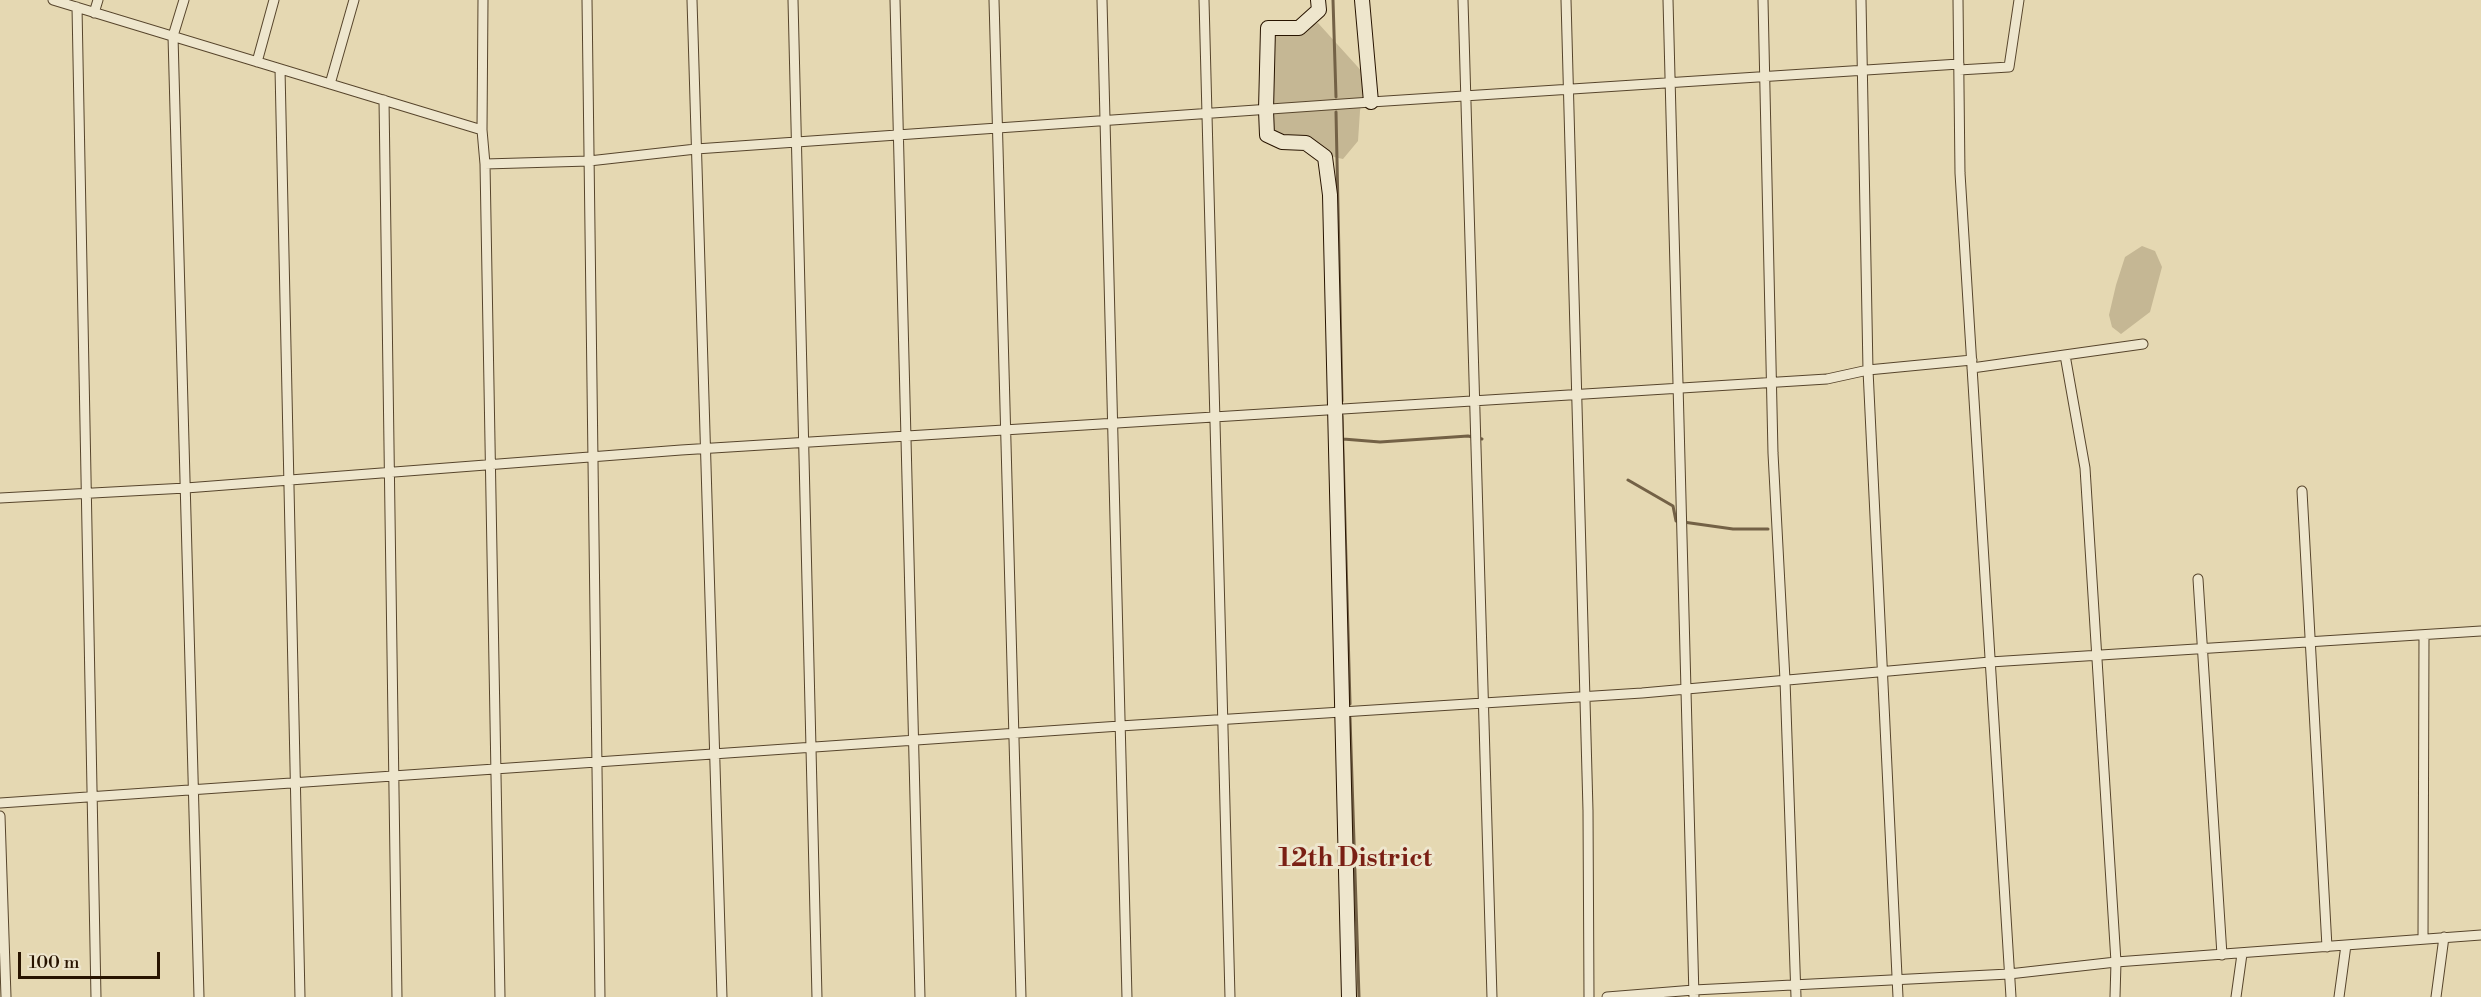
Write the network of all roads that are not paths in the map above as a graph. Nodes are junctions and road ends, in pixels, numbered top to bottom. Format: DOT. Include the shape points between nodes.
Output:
graph roads {
  1 [pos="53,0"];
  2 [pos="98,0"];
  3 [pos="184,0"];
  4 [pos="274,0"];
  5 [pos="354,0"];
  6 [pos="483,0"];
  7 [pos="587,0"];
  8 [pos="692,0"];
  9 [pos="793,0"];
  10 [pos="895,0"];
  11 [pos="994,0"];
  12 [pos="1102,0"];
  13 [pos="1204,0"];
  14 [pos="1318,0"];
  15 [pos="1362,0"];
  16 [pos="1463,0"];
  17 [pos="1566,0"];
  18 [pos="1668,0"];
  19 [pos="1763,0"];
  20 [pos="1861,0"];
  21 [pos="1958,0"];
  22 [pos="2019,0"];
  23 [pos="77,7"];
  24 [pos="94,13"];
  25 [pos="173,36"];
  26 [pos="258,62"];
  27 [pos="1959,67"];
  28 [pos="280,69"];
  29 [pos="1862,70"];
  30 [pos="1765,77"];
  31 [pos="1670,83"];
  32 [pos="330,84"];
  33 [pos="1569,90"];
  34 [pos="1466,97"];
  35 [pos="384,100"];
  36 [pos="1371,102"];
  37 [pos="1266,110"];
  38 [pos="1207,115"];
  39 [pos="1105,122"];
  40 [pos="997,129"];
  41 [pos="482,130"];
  42 [pos="899,135"];
  43 [pos="796,142"];
  44 [pos="696,149"];
  45 [pos="589,161"];
  46 [pos="485,164"];
  47 [pos="2144,344"];
  48 [pos="2065,356"];
  49 [pos="1972,364"];
  50 [pos="1868,370"];
  51 [pos="1772,381"];
  52 [pos="1679,387"];
  53 [pos="1577,393"];
  54 [pos="1473,400"];
  55 [pos="1335,409"];
  56 [pos="1215,418"];
  57 [pos="1113,423"];
  58 [pos="1005,430"];
  59 [pos="906,436"];
  60 [pos="804,443"];
  61 [pos="704,449"];
  62 [pos="593,457"];
  63 [pos="491,464"];
  64 [pos="389,471"];
  65 [pos="288,478"];
  66 [pos="186,488"];
  67 [pos="2302,491"];
  68 [pos="87,492"];
  69 [pos="0,498"];
  70 [pos="2198,579"];
  71 [pos="2481,631"];
  72 [pos="2424,635"];
  73 [pos="2310,642"];
  74 [pos="2202,649"];
  75 [pos="2095,655"];
  76 [pos="1990,662"];
  77 [pos="1884,672"];
  78 [pos="1785,680"];
  79 [pos="1687,689"];
  80 [pos="1585,696"];
  81 [pos="1482,702"];
  82 [pos="1342,712"];
  83 [pos="1223,720"];
  84 [pos="1120,726"];
  85 [pos="1014,733"];
  86 [pos="914,740"];
  87 [pos="811,747"];
  88 [pos="714,753"];
  89 [pos="596,761"];
  90 [pos="496,769"];
  91 [pos="394,776"];
  92 [pos="294,783"];
  93 [pos="195,790"];
  94 [pos="93,796"];
  95 [pos="0,803"];
  96 [pos="0,816"];
  97 [pos="2481,935"];
  98 [pos="2444,938"];
  99 [pos="2423,939"];
  100 [pos="2346,945"];
  101 [pos="2327,947"];
  102 [pos="2242,954"];
  103 [pos="2222,955"];
  104 [pos="2116,962"];
  105 [pos="2009,974"];
  106 [pos="1898,980"];
  107 [pos="1795,985"];
  108 [pos="1694,994"];
  109 [pos="6,997"];
  110 [pos="96,997"];
  111 [pos="199,997"];
  112 [pos="300,997"];
  113 [pos="397,997"];
  114 [pos="500,997"];
  115 [pos="600,997"];
  116 [pos="722,997"];
  117 [pos="816,997"];
  118 [pos="920,997"];
  119 [pos="1021,997"];
  120 [pos="1127,997"];
  121 [pos="1230,997"];
  122 [pos="1349,997"];
  123 [pos="1491,997"];
  124 [pos="1589,997"];
  125 [pos="1607,997"];
  126 [pos="1796,997"];
  127 [pos="1898,997"];
  128 [pos="2011,997"];
  129 [pos="2115,997"];
  130 [pos="2236,997"];
  131 [pos="2339,997"];
  132 [pos="2436,997"];
  1 -- 23 [label="street"];
  2 -- 24 [label="street"];
  3 -- 25 [label="street"];
  4 -- 26 [label="street"];
  5 -- 32 [label="street"];
  6 -- 41 [label="street"];
  7 -- 45 [label="street"];
  8 -- 44 [label="street"];
  9 -- 43 [label="street"];
  10 -- 42 [label="street"];
  11 -- 40 [label="street"];
  12 -- 39 [label="street"];
  13 -- 38 [label="street"];
  14 -- 37 [label="street" via="1319,10 1299,28 1268,28"];
  15 -- 36 [label="street"];
  16 -- 34 [label="street"];
  17 -- 33 [label="street"];
  18 -- 31 [label="street"];
  19 -- 30 [label="street"];
  20 -- 29 [label="street"];
  21 -- 27 [label="street"];
  22 -- 27 [label="street" via="2009,67"];
  23 -- 24 [label="street"];
  23 -- 68 [label="street"];
  24 -- 25 [label="street"];
  25 -- 26 [label="street"];
  25 -- 66 [label="street"];
  26 -- 28 [label="street"];
  27 -- 29 [label="street"];
  27 -- 49 [label="street" via="1960,173"];
  28 -- 32 [label="street"];
  28 -- 65 [label="street"];
  29 -- 30 [label="street"];
  29 -- 50 [label="street"];
  30 -- 31 [label="street"];
  30 -- 51 [label="street"];
  31 -- 33 [label="street"];
  31 -- 52 [label="street"];
  32 -- 35 [label="street"];
  33 -- 34 [label="street"];
  33 -- 53 [label="street"];
  34 -- 36 [label="street"];
  34 -- 54 [label="street"];
  35 -- 41 [label="street"];
  35 -- 64 [label="street"];
  36 -- 37 [label="street"];
  37 -- 38 [label="street"];
  37 -- 55 [label="street" via="1267,135 1282,142 1306,143 1325,157 1330,195"];
  38 -- 39 [label="street"];
  38 -- 56 [label="street"];
  39 -- 40 [label="street"];
  39 -- 57 [label="street"];
  40 -- 42 [label="street"];
  40 -- 58 [label="street"];
  41 -- 46 [label="street"];
  42 -- 43 [label="street"];
  42 -- 59 [label="street"];
  43 -- 44 [label="street"];
  43 -- 60 [label="street"];
  44 -- 45 [label="street"];
  44 -- 61 [label="street"];
  45 -- 46 [label="street"];
  45 -- 62 [label="street"];
  46 -- 63 [label="street"];
  47 -- 48 [label="street"];
  48 -- 49 [label="street"];
  48 -- 75 [label="street" via="2085,468"];
  49 -- 50 [label="street"];
  49 -- 76 [label="street"];
  50 -- 51 [label="street" via="1827,379"];
  50 -- 77 [label="street"];
  51 -- 52 [label="street"];
  51 -- 78 [label="street"];
  52 -- 53 [label="street"];
  52 -- 79 [label="street"];
  53 -- 54 [label="street"];
  53 -- 80 [label="street"];
  54 -- 55 [label="street"];
  54 -- 81 [label="street"];
  55 -- 56 [label="street"];
  55 -- 82 [label="street"];
  56 -- 57 [label="street"];
  56 -- 83 [label="street"];
  57 -- 58 [label="street"];
  57 -- 84 [label="street"];
  58 -- 59 [label="street"];
  58 -- 85 [label="street"];
  59 -- 60 [label="street"];
  59 -- 86 [label="street"];
  60 -- 61 [label="street"];
  60 -- 87 [label="street"];
  61 -- 62 [label="street"];
  61 -- 88 [label="street"];
  62 -- 63 [label="street"];
  62 -- 89 [label="street"];
  63 -- 64 [label="street"];
  63 -- 90 [label="street"];
  64 -- 65 [label="street"];
  64 -- 91 [label="street"];
  65 -- 66 [label="street"];
  65 -- 92 [label="street"];
  66 -- 68 [label="street"];
  66 -- 93 [label="street"];
  67 -- 73 [label="street"];
  68 -- 69 [label="street"];
  68 -- 94 [label="street"];
  70 -- 74 [label="street"];
  71 -- 72 [label="street"];
  72 -- 73 [label="street"];
  72 -- 99 [label="street"];
  73 -- 74 [label="street"];
  73 -- 101 [label="street"];
  74 -- 75 [label="street"];
  74 -- 103 [label="street"];
  75 -- 76 [label="street"];
  75 -- 104 [label="street"];
  76 -- 77 [label="street"];
  76 -- 105 [label="street"];
  77 -- 78 [label="street"];
  77 -- 106 [label="street"];
  78 -- 79 [label="street"];
  78 -- 107 [label="street"];
  79 -- 80 [label="street"];
  79 -- 108 [label="street"];
  80 -- 81 [label="street"];
  80 -- 124 [label="street"];
  81 -- 82 [label="street"];
  81 -- 123 [label="street"];
  82 -- 83 [label="street"];
  82 -- 122 [label="street"];
  83 -- 84 [label="street"];
  83 -- 121 [label="street"];
  84 -- 85 [label="street"];
  84 -- 120 [label="street"];
  85 -- 86 [label="street"];
  85 -- 119 [label="street"];
  86 -- 87 [label="street"];
  86 -- 118 [label="street"];
  87 -- 88 [label="street"];
  87 -- 117 [label="street"];
  88 -- 89 [label="street"];
  88 -- 116 [label="street"];
  89 -- 90 [label="street"];
  89 -- 115 [label="street"];
  90 -- 91 [label="street"];
  90 -- 114 [label="street"];
  91 -- 92 [label="street"];
  91 -- 113 [label="street"];
  92 -- 93 [label="street"];
  92 -- 112 [label="street"];
  93 -- 94 [label="street"];
  93 -- 111 [label="street"];
  94 -- 95 [label="street"];
  94 -- 110 [label="street"];
  96 -- 109 [label="street"];
  97 -- 98 [label="street"];
  98 -- 99 [label="street"];
  98 -- 132 [label="street"];
  99 -- 100 [label="street"];
  100 -- 101 [label="street"];
  100 -- 131 [label="street"];
  101 -- 102 [label="street"];
  102 -- 103 [label="street"];
  102 -- 130 [label="street"];
  103 -- 104 [label="street"];
  104 -- 105 [label="street"];
  104 -- 129 [label="street"];
  105 -- 106 [label="street"];
  105 -- 128 [label="street"];
  106 -- 107 [label="street"];
  106 -- 127 [label="street"];
  107 -- 108 [label="street"];
  107 -- 126 [label="street"];
  108 -- 125 [label="street"];
}
